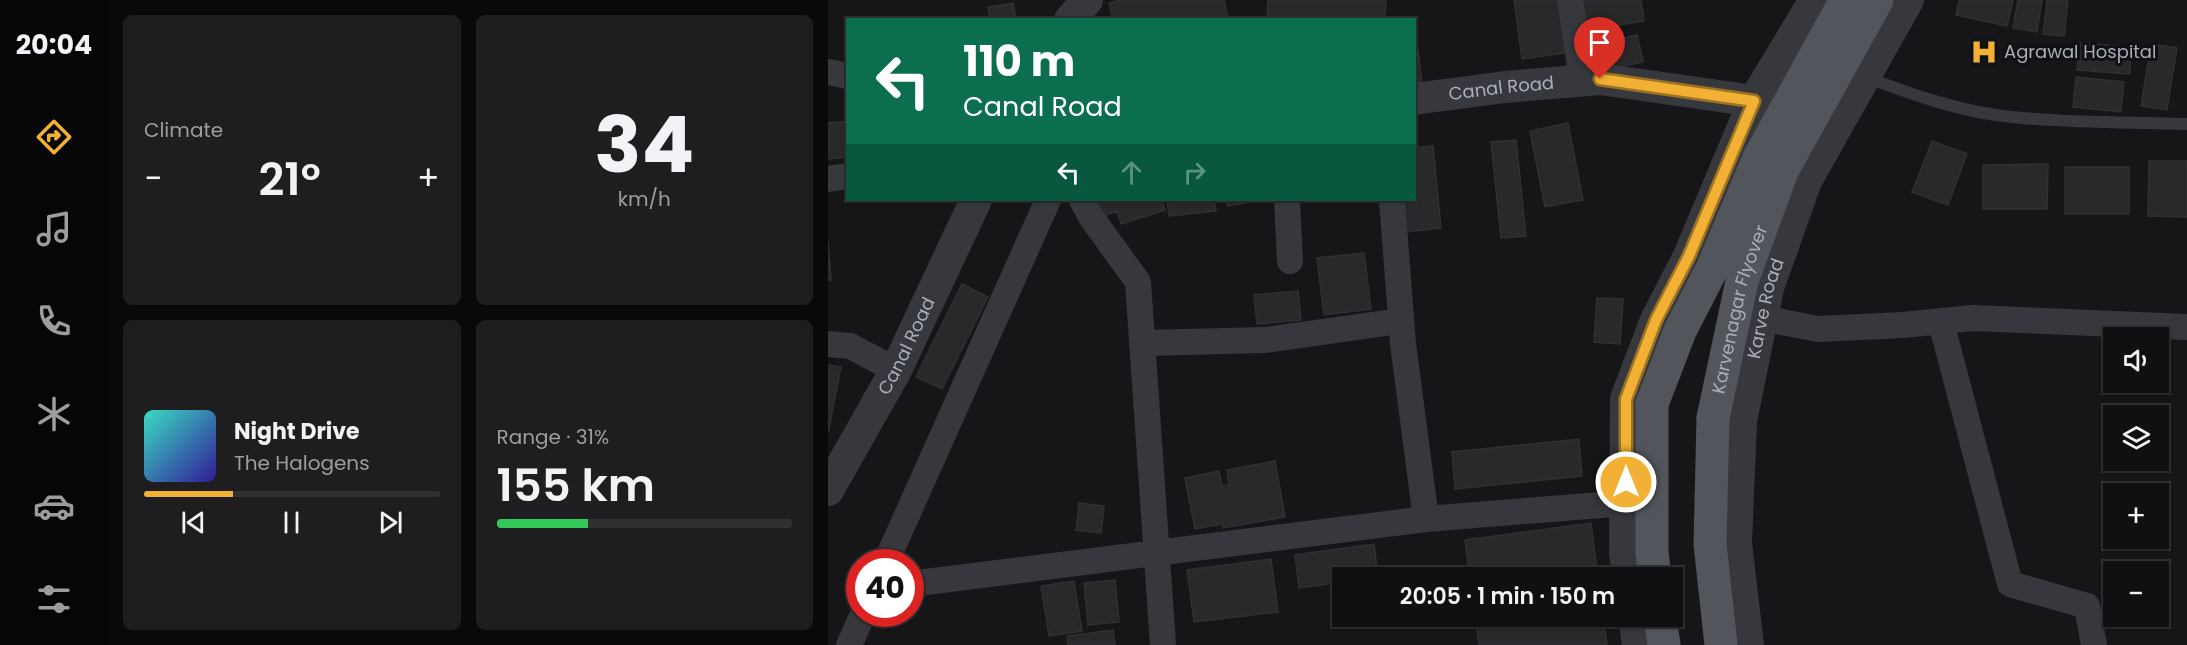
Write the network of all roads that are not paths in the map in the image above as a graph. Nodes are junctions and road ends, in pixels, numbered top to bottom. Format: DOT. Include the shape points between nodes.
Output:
graph roads {
  1 [pos="1087,0"];
  2 [pos="1570,0"];
  3 [pos="1815,0"];
  4 [pos="1827,0"];
  5 [pos="1846,0"];
  6 [pos="1877,0"];
  7 [pos="1908,0"];
  8 [pos="1072,18"];
  9 [pos="1883,44"];
  10 [pos="828,72"];
  11 [pos="846,76"];
  12 [pos="1865,76"];
  13 [pos="1582,79"];
  14 [pos="1416,99"];
  15 [pos="1754,101"];
  16 [pos="1838,122"];
  17 [pos="2187,124"];
  18 [pos="846,176"];
  19 [pos="828,179"];
  20 [pos="976,201"];
  21 [pos="1048,201"];
  22 [pos="1083,201"];
  23 [pos="1287,201"];
  24 [pos="1392,201"];
  25 [pos="1290,261"];
  26 [pos="1762,316"];
  27 [pos="1401,321"];
  28 [pos="1941,322"];
  29 [pos="2187,327"];
  30 [pos="1142,343"];
  31 [pos="828,344"];
  32 [pos="896,370"];
  33 [pos="828,490"];
  34 [pos="1626,503"];
  35 [pos="1426,519"];
  36 [pos="892,549"];
  37 [pos="1157,553"];
  38 [pos="1627,567"];
  39 [pos="1654,567"];
  40 [pos="924,582"];
  41 [pos="857,627"];
  42 [pos="1636,627"];
  43 [pos="1662,627"];
  44 [pos="849,645"];
  45 [pos="1163,645"];
  46 [pos="1638,645"];
  47 [pos="1664,645"];
  48 [pos="1721,645"];
  49 [pos="1748,645"];
  50 [pos="2094,645"];
  1 -- 8 [label="street"];
  2 -- 13 [label="street"];
  3 -- 15 [label="street"];
  4 -- 9 [label="street"];
  5 -- 39 [label="main road, Karvenagar Flyover, bridge" via="1759,158 1713,267 1680,331 1653,404"];
  6 -- 48 [label="main road, Karvenagar Flyover, bridge" via="1782,171 1742,281 1713,418 1710,544"];
  7 -- 9 [label="street, Karve Road"];
  9 -- 12 [label="street, Karve Road"];
  10 -- 11 [label="street"];
  12 -- 16 [label="street, Karve Road"];
  12 -- 17 [label="lane" via="1946,105 2011,117"];
  13 -- 14 [label="street, Canal Road"];
  13 -- 15 [label="street, Canal Road"];
  15 -- 16 [label="street, Canal Road"];
  15 -- 34 [label="street" via="1689,256 1656,320 1626,399"];
  16 -- 26 [label="street, Karve Road" via="1806,182 1768,288"];
  18 -- 19 [label="street"];
  20 -- 32 [label="street, Canal Road"];
  21 -- 36 [label="street"];
  22 -- 30 [label="street" via="1138,282"];
  23 -- 25 [label="street"];
  24 -- 27 [label="street"];
  26 -- 28 [label="street" via="1818,329"];
  26 -- 49 [label="street, Karve Road" via="1741,421 1736,543"];
  27 -- 30 [label="street" via="1266,340"];
  27 -- 35 [label="street"];
  28 -- 29 [label="street" via="1973,318"];
  28 -- 50 [label="street" via="2010,584 2088,606"];
  30 -- 37 [label="street"];
  31 -- 32 [label="street" via="850,346"];
  32 -- 33 [label="street, Canal Road"];
  34 -- 35 [label="street"];
  34 -- 38 [label="street"];
  35 -- 37 [label="street"];
  37 -- 40 [label="street"];
  37 -- 45 [label="street"];
  41 -- 44 [label="street"];
  42 -- 46 [label="street"];
  43 -- 47 [label="main road"];
}
